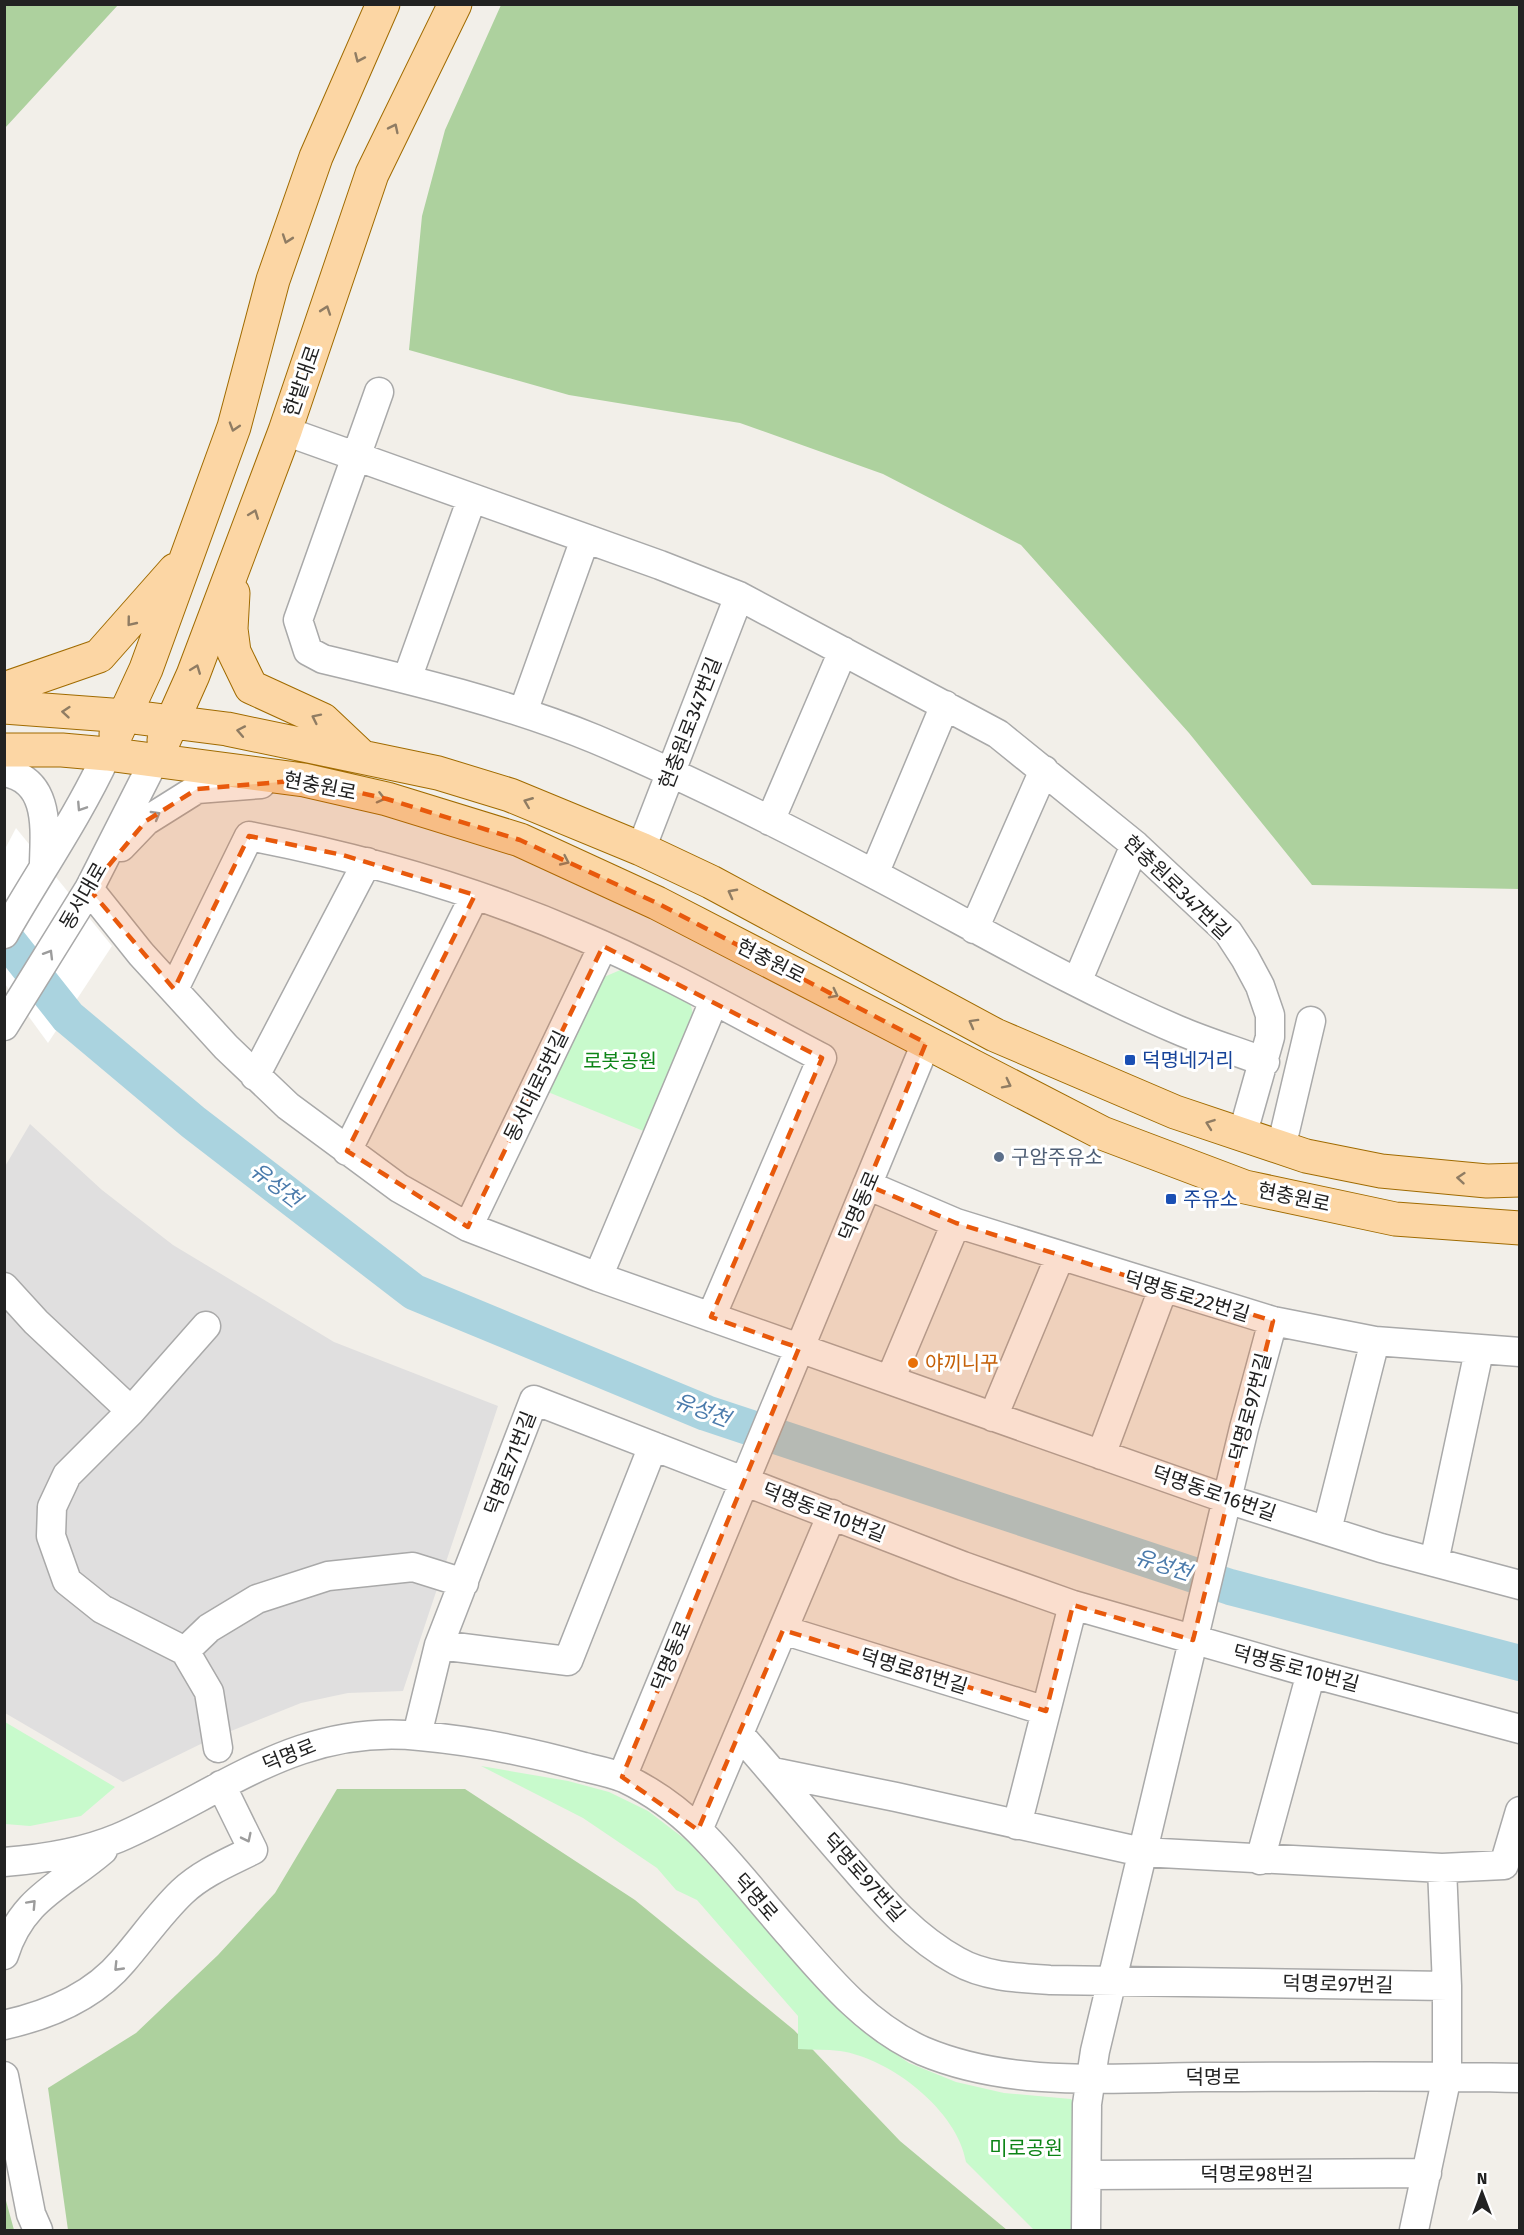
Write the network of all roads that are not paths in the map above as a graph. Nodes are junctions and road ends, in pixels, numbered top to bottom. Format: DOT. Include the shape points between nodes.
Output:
graph roads {
  1 [pos="383,4"];
  2 [pos="455,4"];
  3 [pos="379,392"];
  4 [pos="285,431"];
  5 [pos="355,454"];
  6 [pos="472,498"];
  7 [pos="585,539"];
  8 [pos="184,565"];
  9 [pos="233,568"];
  10 [pos="739,596"];
  11 [pos="843,651"];
  12 [pos="407,679"];
  13 [pos="4,690"];
  14 [pos="945,705"];
  15 [pos="4,707"];
  16 [pos="523,712"];
  17 [pos="125,716"];
  18 [pos="172,722"];
  19 [pos="4,750"];
  20 [pos="107,754"];
  21 [pos="361,755"];
  22 [pos="154,761"];
  23 [pos="1044,770"];
  24 [pos="4,772"];
  25 [pos="670,772"];
  26 [pos="304,780"];
  27 [pos="770,821"];
  28 [pos="1135,845"];
  29 [pos="641,849"];
  30 [pos="367,862"];
  31 [pos="44,863"];
  32 [pos="874,874"];
  33 [pos="476,895"];
  34 [pos="84,897"];
  35 [pos="974,929"];
  36 [pos="4,934"];
  37 [pos="603,946"];
  38 [pos="1077,982"];
  39 [pos="174,989"];
  40 [pos="714,1001"];
  41 [pos="12,1015"];
  42 [pos="1311,1021"];
  43 [pos="926,1043"];
  44 [pos="1265,1062"];
  45 [pos="255,1076"];
  46 [pos="1242,1136"];
  47 [pos="1281,1148"];
  48 [pos="347,1151"];
  49 [pos="1520,1180"];
  50 [pos="867,1185"];
  51 [pos="956,1223"];
  52 [pos="468,1227"];
  53 [pos="1520,1228"];
  54 [pos="1060,1256"];
  55 [pos="598,1277"];
  56 [pos="4,1287"];
  57 [pos="1163,1289"];
  58 [pos="711,1317"];
  59 [pos="1273,1321"];
  60 [pos="206,1326"];
  61 [pos="1375,1341"];
  62 [pos="1479,1351"];
  63 [pos="1520,1352"];
  64 [pos="795,1358"];
  65 [pos="890,1380"];
  66 [pos="131,1411"];
  67 [pos="993,1417"];
  68 [pos="653,1446"];
  69 [pos="1101,1455"];
  70 [pos="746,1475"];
  71 [pos="1227,1499"];
  72 [pos="832,1514"];
  73 [pos="1327,1530"];
  74 [pos="1434,1562"];
  75 [pos="464,1583"];
  76 [pos="1520,1585"];
  77 [pos="1073,1605"];
  78 [pos="783,1630"];
  79 [pos="1195,1632"];
  80 [pos="439,1645"];
  81 [pos="185,1651"];
  82 [pos="1311,1673"];
  83 [pos="1046,1711"];
  84 [pos="1520,1729"];
  85 [pos="417,1735"];
  86 [pos="740,1735"];
  87 [pos="218,1748"];
  88 [pos="773,1772"];
  89 [pos="622,1777"];
  90 [pos="221,1785"];
  91 [pos="1520,1811"];
  92 [pos="1017,1825"];
  93 [pos="698,1830"];
  94 [pos="117,1838"];
  95 [pos="1142,1852"];
  96 [pos="1260,1860"];
  97 [pos="4,1862"];
  98 [pos="1442,1868"];
  99 [pos="4,1955"];
  100 [pos="1110,1981"];
  101 [pos="1447,1986"];
  102 [pos="4,2025"];
  103 [pos="4,2076"];
  104 [pos="1447,2076"];
  105 [pos="1090,2078"];
  106 [pos="1520,2078"];
  107 [pos="1427,2173"];
  108 [pos="1086,2175"];
  109 [pos="38,2230"];
  110 [pos="1086,2230"];
  111 [pos="1414,2230"];
  1 -- 8 [label="main road, one-way" via="316,157 273,280 234,427"];
  4 -- 2 [label="main road, 한밭대로, one-way" via="372,174"];
  3 -- 5 [label="street"];
  4 -- 5 [label="street, 현충원로347번길"];
  9 -- 4 [label="main road, 한밭대로, one-way"];
  5 -- 6 [label="street, 현충원로347번길"];
  5 -- 12 [label="street" via="298,620 308,651 323,659"];
  6 -- 7 [label="street, 현충원로347번길"];
  6 -- 12 [label="street"];
  7 -- 10 [label="street, 현충원로347번길"];
  7 -- 16 [label="street"];
  8 -- 13 [label="main road, one-way" via="170,574 99,656"];
  8 -- 17 [label="main road"];
  18 -- 9 [label="main road, 한밭대로, one-way"];
  21 -- 9 [label="main road, one-way" via="323,720 251,687 234,652"];
  10 -- 11 [label="street, 현충원로347번길"];
  10 -- 25 [label="street, 현충원로347번길"];
  11 -- 14 [label="street, 현충원로347번길"];
  11 -- 27 [label="street"];
  12 -- 16 [label="street"];
  14 -- 23 [label="street, 현충원로347번길" via="998,734"];
  14 -- 32 [label="street"];
  17 -- 15 [label="main road, 현충원로, one-way"];
  16 -- 25 [label="street"];
  17 -- 18 [label="main road, 현충원로"];
  17 -- 20 [label="main road"];
  21 -- 18 [label="main road, 현충원로, one-way"];
  18 -- 22 [label="main road, 한밭대로"];
  19 -- 20 [label="main road, 현충원로"];
  20 -- 22 [label="main road, 현충원로"];
  20 -- 31 [label="street, one-way" via="86,798"];
  29 -- 21 [label="main road, 현충원로, one-way" via="510,795"];
  22 -- 26 [label="main road, 현충원로"];
  22 -- 34 [label="street, 동서대로"];
  23 -- 28 [label="street, 현충원로347번길"];
  23 -- 35 [label="street"];
  24 -- 31 [label="street" via="24,780 36,791 44,808"];
  25 -- 27 [label="street"];
  25 -- 29 [label="street, 현충원로347번길"];
  34 -- 26 [label="street, one-way" via="146,821 197,789"];
  26 -- 43 [label="main road, 현충원로, one-way" via="387,799 520,840 657,903"];
  27 -- 32 [label="street"];
  28 -- 38 [label="street"];
  28 -- 44 [label="street, 현충원로347번길" via="1228,932 1245,958 1270,1015"];
  46 -- 29 [label="main road, 현충원로, one-way" via="1175,1112 995,1035"];
  30 -- 33 [label="street"];
  30 -- 39 [label="street" via="249,836"];
  30 -- 45 [label="street"];
  31 -- 36 [label="street"];
  32 -- 35 [label="street"];
  33 -- 37 [label="street"];
  33 -- 48 [label="street"];
  34 -- 39 [label="street"];
  41 -- 34 [label="street, 동서대로, one-way"];
  35 -- 38 [label="street"];
  37 -- 40 [label="street"];
  37 -- 52 [label="street, 동서대로5번길"];
  38 -- 44 [label="street" via="1178,1030"];
  39 -- 45 [label="street"];
  40 -- 55 [label="street"];
  40 -- 58 [label="street" via="822,1058"];
  42 -- 47 [label="street"];
  43 -- 50 [label="street, 덕명동로"];
  43 -- 53 [label="main road, 현충원로, one-way" via="1102,1132 1245,1187 1395,1218"];
  44 -- 46 [label="street, 현충원로347번길"];
  45 -- 48 [label="street"];
  46 -- 47 [label="main road, 현충원로"];
  49 -- 47 [label="main road, 현충원로, one-way" via="1381,1171"];
  48 -- 52 [label="street" via="399,1188"];
  50 -- 51 [label="street, 덕명동로22번길"];
  50 -- 64 [label="street, 덕명동로"];
  51 -- 54 [label="street, 덕명동로22번길"];
  51 -- 65 [label="street"];
  52 -- 55 [label="street"];
  54 -- 57 [label="street, 덕명동로22번길"];
  54 -- 67 [label="street"];
  55 -- 58 [label="street"];
  56 -- 66 [label="street" via="73,1359"];
  57 -- 59 [label="street, 덕명동로22번길"];
  57 -- 69 [label="street"];
  58 -- 64 [label="street"];
  59 -- 61 [label="street, 덕명동로22번길"];
  59 -- 71 [label="street, 덕명로97번길"];
  60 -- 66 [label="street"];
  61 -- 62 [label="street, 덕명동로22번길"];
  61 -- 73 [label="street"];
  62 -- 63 [label="street, 덕명동로22번길"];
  62 -- 74 [label="street"];
  64 -- 65 [label="street, 덕명동로16번길"];
  64 -- 70 [label="street, 덕명동로"];
  65 -- 67 [label="street, 덕명동로16번길"];
  66 -- 81 [label="street" via="66,1475 52,1507 51,1536 67,1581 102,1609"];
  67 -- 69 [label="street, 덕명동로16번길"];
  68 -- 70 [label="street, 덕명로71번길"];
  68 -- 75 [label="street, 덕명로71번길" via="534,1401"];
  68 -- 80 [label="street" via="568,1661"];
  69 -- 71 [label="street, 덕명동로16번길"];
  70 -- 72 [label="street, 덕명동로10번길"];
  70 -- 89 [label="street, 덕명동로"];
  71 -- 73 [label="street, 덕명동로16번길"];
  71 -- 79 [label="street, 덕명로97번길"];
  72 -- 77 [label="street, 덕명동로10번길"];
  72 -- 78 [label="street"];
  73 -- 74 [label="street, 덕명동로16번길"];
  74 -- 76 [label="street, 덕명동로16번길"];
  75 -- 80 [label="street, 덕명로71번길"];
  75 -- 81 [label="street" via="413,1567 328,1576 257,1599 208,1628"];
  77 -- 79 [label="street, 덕명동로10번길"];
  77 -- 83 [label="street"];
  78 -- 83 [label="street, 덕명로81번길"];
  78 -- 86 [label="street"];
  79 -- 82 [label="street, 덕명동로10번길"];
  79 -- 95 [label="street"];
  80 -- 85 [label="street, 덕명로71번길"];
  81 -- 87 [label="street" via="209,1692"];
  82 -- 84 [label="street, 덕명동로10번길"];
  82 -- 96 [label="street"];
  83 -- 92 [label="street"];
  85 -- 89 [label="street, 덕명로" via="559,1759"];
  85 -- 90 [label="street, 덕명로" via="325,1741 284,1754"];
  86 -- 88 [label="street, 덕명로97번길"];
  86 -- 93 [label="street"];
  88 -- 92 [label="street"];
  88 -- 100 [label="street, 덕명로97번길" via="884,1902 914,1932 958,1962 1011,1978"];
  89 -- 93 [label="street, 덕명로" via="651,1793"];
  90 -- 94 [label="street, 덕명로"];
  90 -- 102 [label="street, one-way" via="253,1850 216,1868 183,1891 100,1984 37,2018"];
  91 -- 98 [label="street" via="1504,1866"];
  92 -- 95 [label="street"];
  93 -- 105 [label="street, 덕명로" via="837,1989 882,2027 921,2050 970,2067 1012,2075"];
  94 -- 97 [label="street, 덕명로" via="76,1852"];
  99 -- 94 [label="street, one-way" via="23,1914 38,1898"];
  95 -- 96 [label="street"];
  95 -- 100 [label="street"];
  96 -- 98 [label="street"];
  98 -- 101 [label="street"];
  100 -- 101 [label="street, 덕명로97번길"];
  100 -- 105 [label="street"];
  101 -- 104 [label="street"];
  103 -- 109 [label="street"];
  104 -- 105 [label="street, 덕명로"];
  104 -- 106 [label="street, 덕명로"];
  104 -- 107 [label="street"];
  105 -- 108 [label="street"];
  107 -- 108 [label="street, 덕명로98번길"];
  107 -- 111 [label="street"];
  108 -- 110 [label="street"];
}
